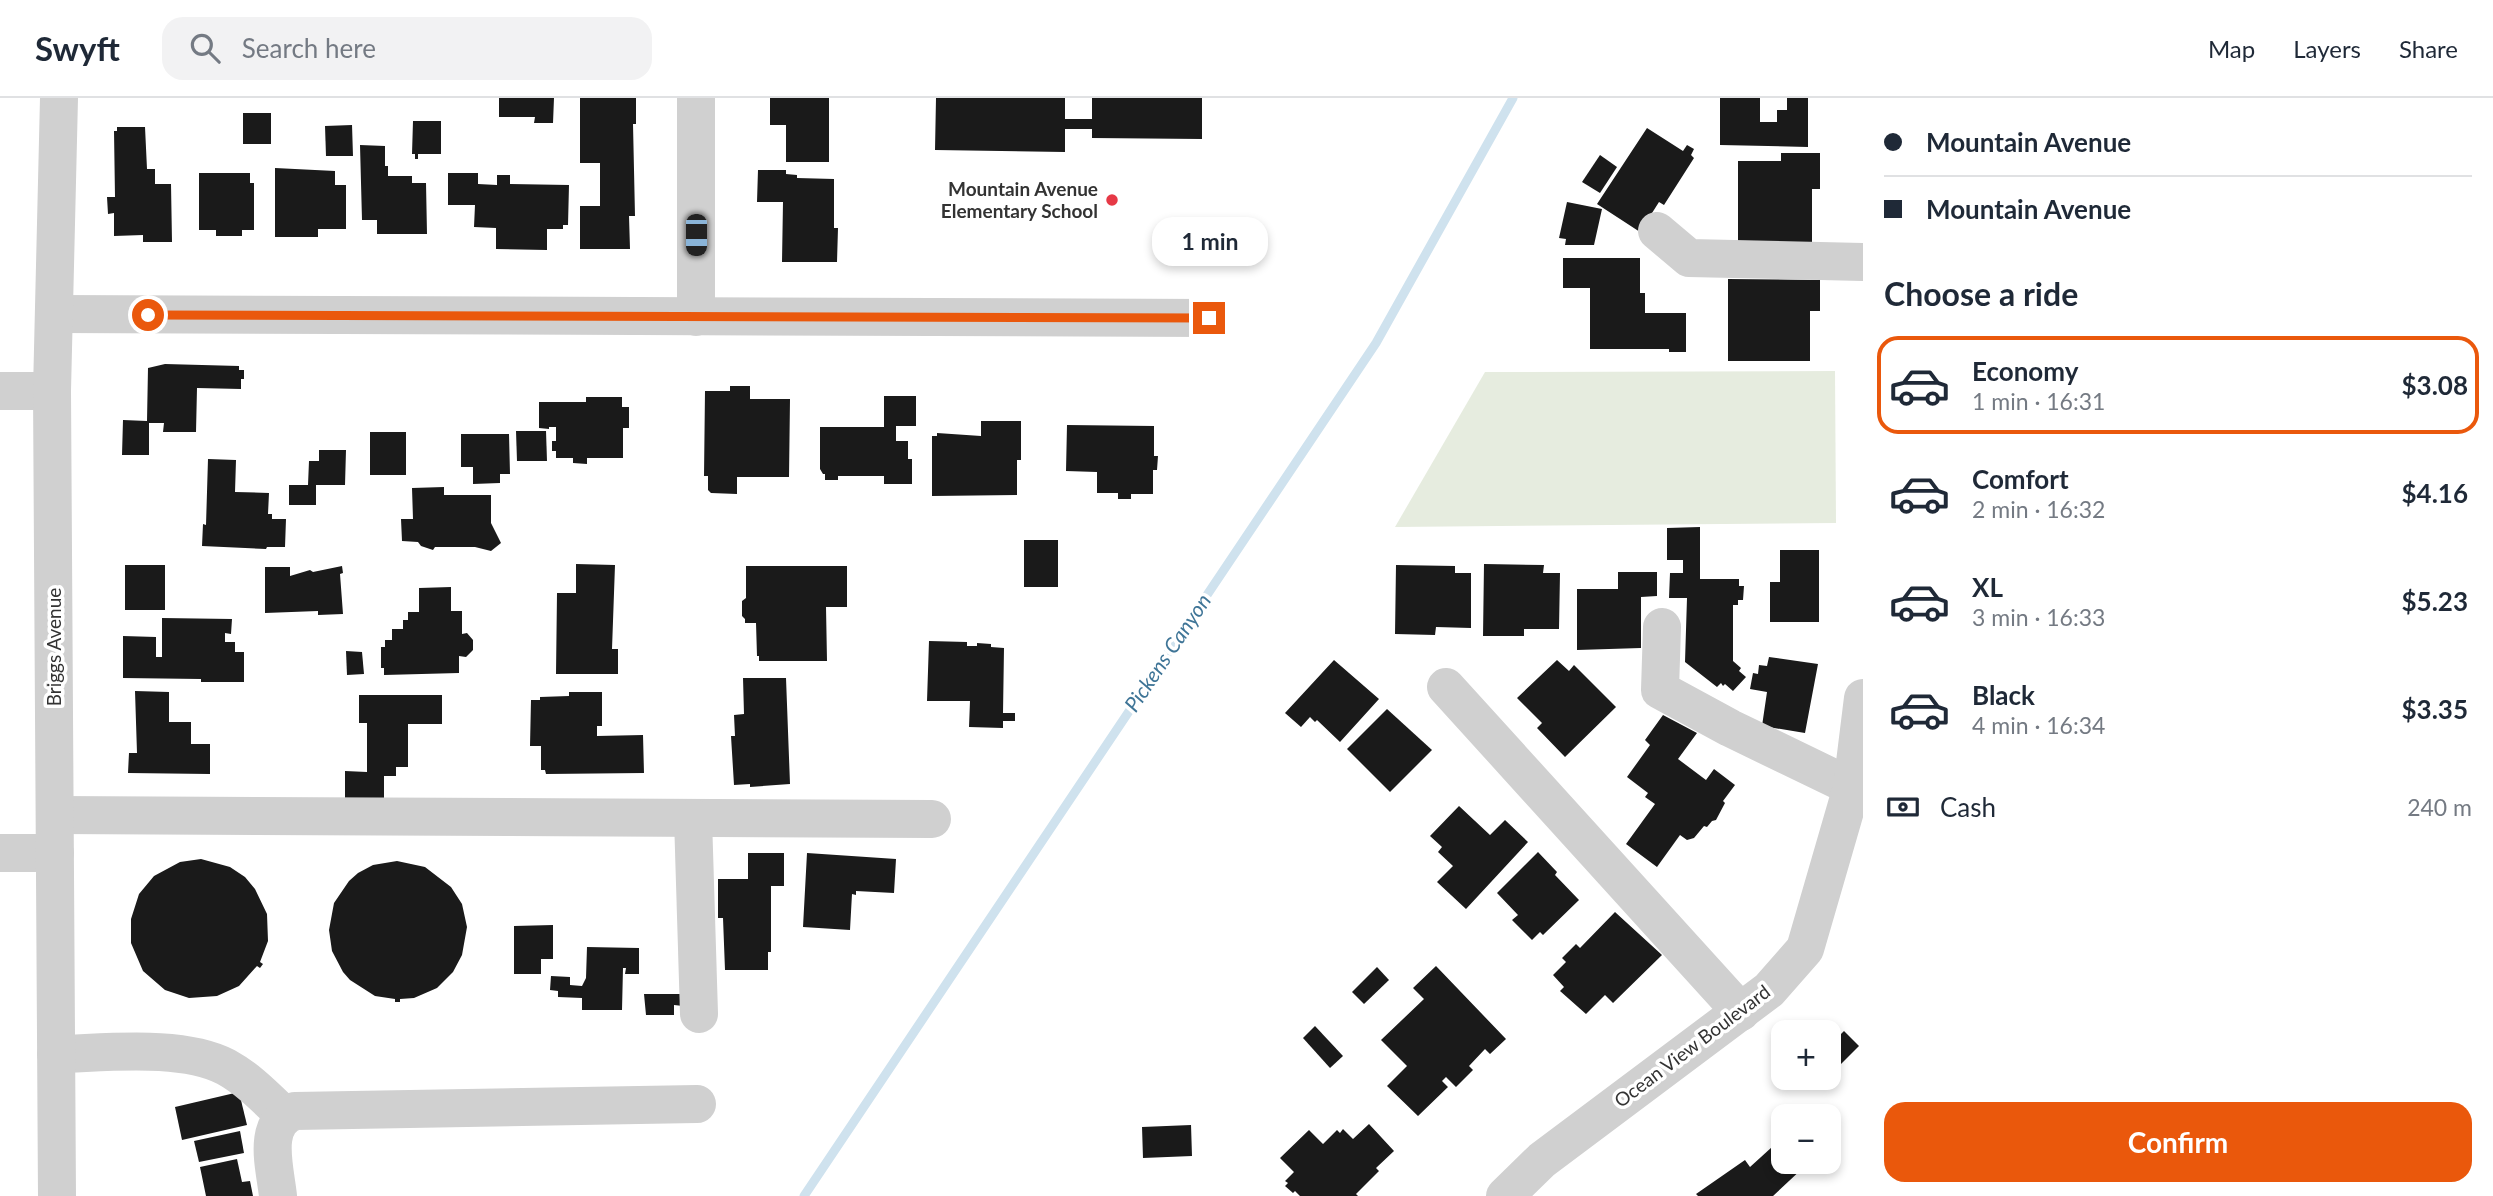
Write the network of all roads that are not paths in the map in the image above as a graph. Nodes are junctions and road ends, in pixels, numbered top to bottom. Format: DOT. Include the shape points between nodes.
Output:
graph roads {
  1 [pos="58,98"];
  2 [pos="696,98"];
  3 [pos="1657,231"];
  4 [pos="1863,262"];
  5 [pos="55,314"];
  6 [pos="696,317"];
  7 [pos="1209,318"];
  8 [pos="0,391"];
  9 [pos="52,391"];
  10 [pos="1662,627"];
  11 [pos="1446,687"];
  12 [pos="1863,698"];
  13 [pos="1852,787"];
  14 [pos="55,814"];
  15 [pos="693,818"];
  16 [pos="932,819"];
  17 [pos="0,853"];
  18 [pos="55,853"];
  19 [pos="1741,1012"];
  20 [pos="699,1014"];
  21 [pos="56,1054"];
  22 [pos="697,1104"];
  23 [pos="284,1115"];
  24 [pos="57,1196"];
  25 [pos="278,1196"];
  26 [pos="1505,1196"];
  1 -- 5 [label="street, Briggs Avenue"];
  2 -- 6 [label="street"];
  3 -- 4 [label="street" via="1689,258"];
  5 -- 6 [label="street"];
  5 -- 9 [label="street, Briggs Avenue"];
  6 -- 7 [label="street"];
  8 -- 9 [label="street"];
  9 -- 14 [label="street, Briggs Avenue"];
  10 -- 13 [label="street" via="1660,690"];
  11 -- 19 [label="street"];
  12 -- 13 [label="street, Ocean View Boulevard"];
  13 -- 19 [label="street, Ocean View Boulevard" via="1805,949 1769,990"];
  14 -- 15 [label="street"];
  14 -- 18 [label="street, Briggs Avenue"];
  15 -- 16 [label="street"];
  15 -- 20 [label="street"];
  17 -- 18 [label="street"];
  18 -- 21 [label="street, Briggs Avenue"];
  19 -- 26 [label="street, Ocean View Boulevard" via="1542,1160"];
  21 -- 23 [label="street" via="199,1057 248,1082"];
  21 -- 24 [label="street, Briggs Avenue"];
  22 -- 23 [label="street" via="295,1111"];
  23 -- 25 [label="street" via="275,1126 273,1140"];
}
